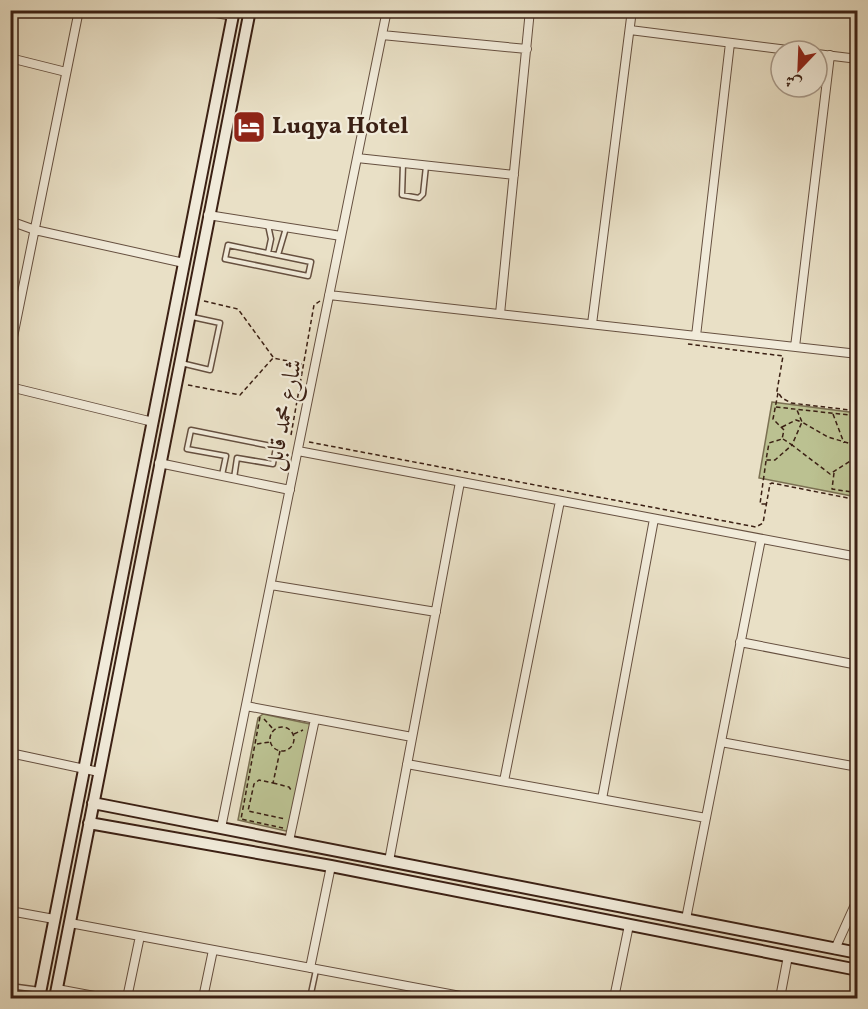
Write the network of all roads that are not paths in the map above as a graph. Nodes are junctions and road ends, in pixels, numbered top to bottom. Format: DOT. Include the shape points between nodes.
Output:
graph roads {
  1 [pos="78,10"];
  2 [pos="199,10"];
  3 [pos="250,10"];
  4 [pos="387,10"];
  5 [pos="530,10"];
  6 [pos="632,10"];
  7 [pos="234,13"];
  8 [pos="630,30"];
  9 [pos="382,35"];
  10 [pos="730,42"];
  11 [pos="769,47"];
  12 [pos="526,49"];
  13 [pos="830,55"];
  14 [pos="10,58"];
  15 [pos="858,59"];
  16 [pos="66,72"];
  17 [pos="214,113"];
  18 [pos="228,116"];
  19 [pos="357,158"];
  20 [pos="403,163"];
  21 [pos="426,166"];
  22 [pos="514,175"];
  23 [pos="208,215"];
  24 [pos="10,221"];
  25 [pos="268,224"];
  26 [pos="287,227"];
  27 [pos="35,230"];
  28 [pos="341,236"];
  29 [pos="268,253"];
  30 [pos="278,255"];
  31 [pos="184,263"];
  32 [pos="327,297"];
  33 [pos="500,314"];
  34 [pos="188,316"];
  35 [pos="592,324"];
  36 [pos="696,336"];
  37 [pos="795,347"];
  38 [pos="10,352"];
  39 [pos="858,354"];
  40 [pos="179,363"];
  41 [pos="10,387"];
  42 [pos="153,422"];
  43 [pos="298,451"];
  44 [pos="226,456"];
  45 [pos="237,458"];
  46 [pos="159,463"];
  47 [pos="222,476"];
  48 [pos="233,478"];
  49 [pos="460,482"];
  50 [pos="290,490"];
  51 [pos="560,501"];
  52 [pos="654,519"];
  53 [pos="761,539"];
  54 [pos="858,557"];
  55 [pos="270,585"];
  56 [pos="436,612"];
  57 [pos="740,642"];
  58 [pos="858,665"];
  59 [pos="246,706"];
  60 [pos="315,719"];
  61 [pos="412,737"];
  62 [pos="721,742"];
  63 [pos="10,753"];
  64 [pos="407,764"];
  65 [pos="858,767"];
  66 [pos="83,768"];
  67 [pos="99,772"];
  68 [pos="504,782"];
  69 [pos="602,799"];
  70 [pos="93,803"];
  71 [pos="706,818"];
  72 [pos="89,823"];
  73 [pos="221,828"];
  74 [pos="289,842"];
  75 [pos="389,861"];
  76 [pos="331,866"];
  77 [pos="858,898"];
  78 [pos="11,911"];
  79 [pos="54,919"];
  80 [pos="686,919"];
  81 [pos="10,922"];
  82 [pos="70,922"];
  83 [pos="629,925"];
  84 [pos="140,936"];
  85 [pos="835,949"];
  86 [pos="213,950"];
  87 [pos="858,953"];
  88 [pos="788,956"];
  89 [pos="313,969"];
  90 [pos="858,969"];
  91 [pos="10,986"];
  92 [pos="40,994"];
  93 [pos="56,994"];
  94 [pos="105,999"];
  95 [pos="127,999"];
  96 [pos="203,999"];
  97 [pos="252,999"];
  98 [pos="266,999"];
  99 [pos="310,999"];
  100 [pos="471,999"];
  101 [pos="614,999"];
  102 [pos="780,999"];
  1 -- 16 [label="street"];
  2 -- 7 [label="street"];
  3 -- 18 [label="street"];
  4 -- 9 [label="street, شارع محمد قابل"];
  5 -- 12 [label="street"];
  6 -- 8 [label="street"];
  7 -- 17 [label="street"];
  8 -- 10 [label="street"];
  8 -- 35 [label="street"];
  9 -- 12 [label="street"];
  9 -- 19 [label="street, شارع محمد قابل"];
  10 -- 11 [label="street"];
  10 -- 36 [label="street"];
  12 -- 22 [label="street"];
  13 -- 15 [label="street"];
  13 -- 37 [label="street"];
  14 -- 16 [label="street"];
  16 -- 27 [label="street"];
  17 -- 18 [label="street"];
  17 -- 31 [label="street"];
  18 -- 23 [label="street"];
  19 -- 20 [label="street"];
  19 -- 28 [label="street, شارع محمد قابل"];
  20 -- 21 [label="street"];
  20 -- 21 [label="lane" via="402,195 419,198 423,194"];
  21 -- 22 [label="street"];
  22 -- 33 [label="street"];
  23 -- 25 [label="street"];
  23 -- 34 [label="street"];
  24 -- 27 [label="street"];
  25 -- 26 [label="street"];
  25 -- 29 [label="lane"];
  26 -- 28 [label="street"];
  26 -- 30 [label="lane"];
  27 -- 31 [label="street"];
  27 -- 38 [label="street"];
  28 -- 32 [label="street, شارع محمد قابل"];
  29 -- 30 [label="lane"];
  29 -- 30 [label="lane" via="228,245 225,259 308,276 311,262"];
  31 -- 42 [label="street"];
  32 -- 33 [label="street"];
  32 -- 43 [label="street, شارع محمد قابل"];
  33 -- 35 [label="street"];
  34 -- 40 [label="street"];
  34 -- 40 [label="lane" via="220,323 210,370"];
  35 -- 36 [label="street"];
  36 -- 37 [label="street"];
  37 -- 39 [label="street"];
  40 -- 46 [label="street"];
  41 -- 42 [label="street"];
  42 -- 66 [label="street"];
  43 -- 49 [label="street"];
  43 -- 50 [label="street, شارع محمد قابل"];
  44 -- 45 [label="lane"];
  44 -- 45 [label="lane" via="188,449 191,430 276,447 273,465"];
  44 -- 47 [label="lane"];
  45 -- 48 [label="lane"];
  46 -- 47 [label="street"];
  46 -- 67 [label="street"];
  47 -- 48 [label="street"];
  48 -- 50 [label="street"];
  49 -- 51 [label="street"];
  49 -- 56 [label="street"];
  50 -- 55 [label="street, شارع محمد قابل"];
  51 -- 52 [label="street"];
  51 -- 68 [label="street"];
  52 -- 53 [label="street"];
  52 -- 69 [label="street"];
  53 -- 54 [label="street"];
  53 -- 57 [label="street"];
  55 -- 56 [label="street"];
  55 -- 59 [label="street, شارع محمد قابل"];
  56 -- 61 [label="street"];
  57 -- 58 [label="street"];
  57 -- 62 [label="street"];
  59 -- 60 [label="street"];
  59 -- 73 [label="street, شارع محمد قابل"];
  60 -- 61 [label="street"];
  60 -- 74 [label="street"];
  61 -- 64 [label="street"];
  62 -- 65 [label="street"];
  62 -- 71 [label="street"];
  63 -- 66 [label="street"];
  64 -- 68 [label="street"];
  64 -- 75 [label="street"];
  66 -- 67 [label="street"];
  66 -- 79 [label="street"];
  67 -- 70 [label="street"];
  68 -- 69 [label="street"];
  69 -- 71 [label="street"];
  70 -- 72 [label="street"];
  70 -- 73 [label="street"];
  71 -- 80 [label="street"];
  72 -- 76 [label="street"];
  72 -- 82 [label="street"];
  73 -- 74 [label="street"];
  74 -- 75 [label="street"];
  75 -- 80 [label="street"];
  76 -- 83 [label="street"];
  76 -- 89 [label="street"];
  77 -- 85 [label="street"];
  78 -- 79 [label="street"];
  78 -- 81 [label="lane"];
  79 -- 92 [label="street"];
  80 -- 85 [label="street"];
  82 -- 84 [label="street"];
  82 -- 93 [label="street"];
  83 -- 88 [label="street"];
  83 -- 101 [label="street"];
  84 -- 86 [label="street"];
  84 -- 95 [label="street"];
  85 -- 87 [label="street"];
  86 -- 89 [label="street"];
  86 -- 96 [label="street"];
  88 -- 90 [label="street"];
  88 -- 102 [label="street"];
  89 -- 99 [label="lane"];
  89 -- 100 [label="street"];
  91 -- 92 [label="lane"];
  93 -- 94 [label="street"];
  97 -- 98 [label="lane"];
}
